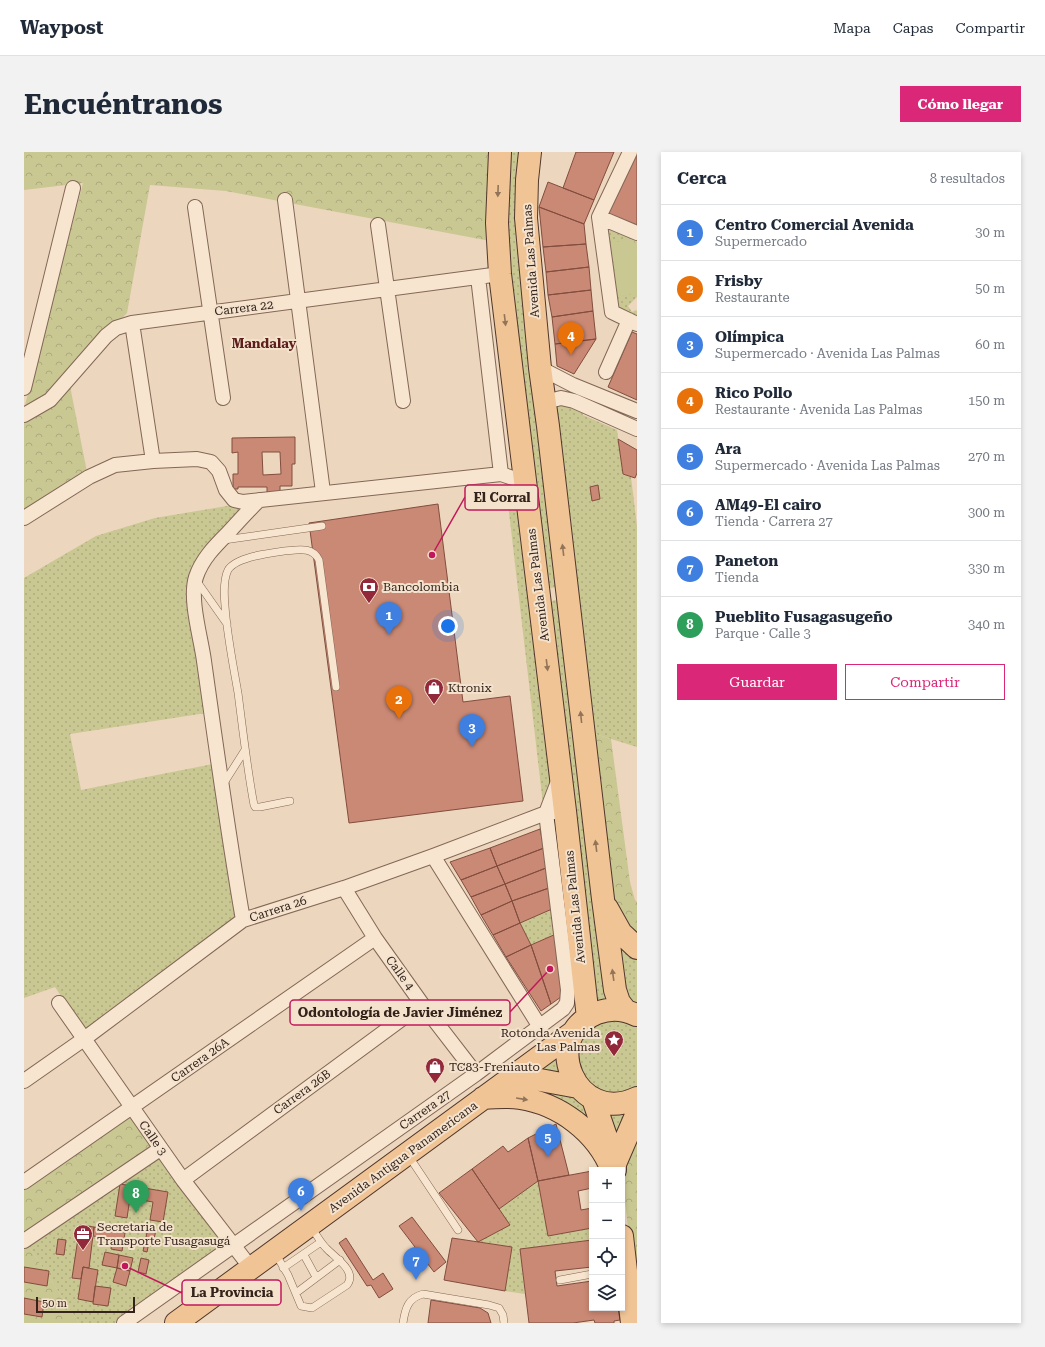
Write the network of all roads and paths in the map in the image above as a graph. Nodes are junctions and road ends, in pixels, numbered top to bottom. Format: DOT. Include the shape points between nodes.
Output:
graph roads {
  1 [pos="500,152"];
  2 [pos="530,152"];
  3 [pos="630,152"];
  4 [pos="73,188"];
  5 [pos="284,200"];
  6 [pos="195,207"];
  7 [pos="599,217"];
  8 [pos="378,225"];
  9 [pos="637,233"];
  10 [pos="500,274"];
  11 [pos="478,277"];
  12 [pos="388,290"];
  13 [pos="298,302"];
  14 [pos="210,312"];
  15 [pos="633,322"];
  16 [pos="132,323"];
  17 [pos="540,368"];
  18 [pos="606,372"];
  19 [pos="24,388"];
  20 [pos="223,398"];
  21 [pos="403,401"];
  22 [pos="545,402"];
  23 [pos="637,411"];
  24 [pos="24,415"];
  25 [pos="637,429"];
  26 [pos="522,460"];
  27 [pos="153,461"];
  28 [pos="501,474"];
  29 [pos="525,482"];
  30 [pos="323,492"];
  31 [pos="259,500"];
  32 [pos="24,518"];
  33 [pos="322,526"];
  34 [pos="220,541"];
  35 [pos="196,579"];
  36 [pos="567,589"];
  37 [pos="540,598"];
  38 [pos="227,624"];
  39 [pos="336,687"];
  40 [pos="245,750"];
  41 [pos="221,788"];
  42 [pos="290,801"];
  43 [pos="555,812"];
  44 [pos="433,856"];
  45 [pos="344,888"];
  46 [pos="603,899"];
  47 [pos="243,920"];
  48 [pos="375,938"];
  49 [pos="637,948"];
  50 [pos="59,1003"];
  51 [pos="422,1004"];
  52 [pos="631,1014"];
  53 [pos="581,1024"];
  54 [pos="540,1027"];
  55 [pos="84,1039"];
  56 [pos="476,1074"];
  57 [pos="513,1075"];
  58 [pos="24,1081"];
  59 [pos="585,1093"];
  60 [pos="483,1098"];
  61 [pos="637,1098"];
  62 [pos="132,1108"];
  63 [pos="637,1114"];
  64 [pos="160,1149"];
  65 [pos="407,1154"];
  66 [pos="613,1167"];
  67 [pos="614,1167"];
  68 [pos="614,1167"];
  69 [pos="182,1180"];
  70 [pos="24,1182"];
  71 [pos="458,1230"];
  72 [pos="315,1233"];
  73 [pos="622,1239"];
  74 [pos="24,1241"];
  75 [pos="233,1246"];
  76 [pos="304,1255"];
  77 [pos="279,1260"];
  78 [pos="340,1260"];
  79 [pos="251,1268"];
  80 [pos="626,1268"];
  81 [pos="589,1275"];
  82 [pos="316,1277"];
  83 [pos="560,1280"];
  84 [pos="296,1293"];
  85 [pos="187,1318"];
  86 [pos="124,1323"];
  87 [pos="403,1323"];
  88 [pos="504,1323"];
  89 [pos="632,1323"];
  1 -- 10 [label="main road, Avenida Las Palmas, one-way" via="497,223"];
  2 -- 17 [label="main road, Avenida Las Palmas" via="526,218"];
  3 -- 7 [label="street"];
  4 -- 19 [label="street"];
  5 -- 13 [label="street"];
  6 -- 14 [label="street"];
  7 -- 9 [label="street"];
  7 -- 15 [label="street" via="612,312"];
  8 -- 12 [label="street"];
  10 -- 11 [label="street, Carrera 22"];
  10 -- 26 [label="main road, Avenida Las Palmas, one-way"];
  11 -- 12 [label="street, Carrera 22"];
  11 -- 28 [label="street"];
  12 -- 13 [label="street, Carrera 22"];
  12 -- 21 [label="street"];
  13 -- 14 [label="street, Carrera 22"];
  13 -- 30 [label="street"];
  14 -- 16 [label="street, Carrera 22"];
  14 -- 20 [label="street"];
  15 -- 18 [label="street"];
  16 -- 24 [label="street, Carrera 22" via="116,328 106,336 50,400"];
  16 -- 27 [label="street"];
  17 -- 22 [label="main road, Avenida Las Palmas"];
  17 -- 23 [label="street" via="572,385"];
  22 -- 25 [label="street" via="561,398 574,401"];
  36 -- 22 [label="main road, Avenida Las Palmas, one-way"];
  26 -- 28 [label="street"];
  26 -- 29 [label="main road, Avenida Las Palmas"];
  27 -- 31 [label="street" via="197,459 211,462 234,500"];
  27 -- 32 [label="street" via="115,466 89,477"];
  28 -- 29 [label="street"];
  28 -- 30 [label="street"];
  29 -- 37 [label="main road, Avenida Las Palmas"];
  30 -- 31 [label="street"];
  31 -- 34 [label="street"];
  33 -- 34 [label="lane"];
  34 -- 35 [label="street" via="200,566"];
  35 -- 38 [label="lane"];
  35 -- 41 [label="street" via="194,599"];
  36 -- 37 [label="main road"];
  46 -- 36 [label="main road, Avenida Las Palmas, one-way"];
  37 -- 43 [label="main road, Avenida Las Palmas, one-way" via="560,776"];
  38 -- 39 [label="lane" via="224,606 225,580 233,564 273,552 312,552 319,560"];
  38 -- 40 [label="lane"];
  40 -- 41 [label="lane"];
  40 -- 42 [label="lane" via="255,807"];
  41 -- 47 [label="street"];
  43 -- 44 [label="street, Carrera 26"];
  43 -- 53 [label="main road, Avenida Las Palmas"];
  43 -- 54 [label="street, Carrera 27" via="568,997 563,1009"];
  44 -- 45 [label="street, Carrera 26"];
  44 -- 54 [label="street"];
  45 -- 47 [label="street, Carrera 26"];
  45 -- 48 [label="street, Calle 4"];
  46 -- 49 [label="main road" via="621,933"];
  52 -- 46 [label="main road, Avenida Las Palmas, one-way" via="619,1002 615,990"];
  47 -- 55 [label="street, Carrera 26"];
  48 -- 51 [label="street, Calle 4"];
  48 -- 62 [label="street, Carrera 26A"];
  50 -- 55 [label="street, Calle 3"];
  51 -- 56 [label="street, Calle 4"];
  51 -- 69 [label="street, Carrera 26B"];
  52 -- 53 [label="main road" via="608,1010 598,1012"];
  53 -- 57 [label="main road, Avenida Antigua Panamericana"];
  53 -- 59 [label="main road" via="569,1044 567,1062 571,1076"];
  54 -- 56 [label="street, Carrera 27"];
  55 -- 58 [label="street, Carrera 26"];
  55 -- 62 [label="street, Calle 3"];
  56 -- 75 [label="street, Carrera 27"];
  57 -- 59 [label="main road"];
  57 -- 60 [label="main road, Avenida Antigua Panamericana"];
  59 -- 61 [label="main road" via="600,1102 612,1104"];
  59 -- 67 [label="main road"];
  60 -- 65 [label="main road, Avenida Antigua Panamericana"];
  60 -- 66 [label="main road, one-way" via="520,1098 559,1111 591,1137"];
  62 -- 64 [label="street, Calle 3"];
  62 -- 70 [label="street, Carrera 26A"];
  63 -- 68 [label="main road"];
  64 -- 69 [label="street, Calle 3"];
  64 -- 74 [label="street"];
  65 -- 71 [label="lane"];
  65 -- 72 [label="main road, Avenida Antigua Panamericana"];
  69 -- 75 [label="street, Calle 3"];
  72 -- 76 [label="lane"];
  72 -- 77 [label="main road, Avenida Antigua Panamericana"];
  72 -- 78 [label="lane" via="326,1248"];
  73 -- 80 [label="main road"];
  75 -- 79 [label="street, Calle 3"];
  75 -- 86 [label="street, Carrera 27"];
  76 -- 77 [label="lane"];
  76 -- 82 [label="lane"];
  77 -- 79 [label="main road, Avenida Antigua Panamericana"];
  77 -- 84 [label="lane"];
  78 -- 82 [label="lane"];
  78 -- 84 [label="lane" via="350,1276 347,1285 312,1308 301,1306"];
  79 -- 85 [label="main road, Avenida Antigua Panamericana"];
  80 -- 89 [label="main road"];
  81 -- 83 [label="lane"];
  82 -- 84 [label="lane"];
  87 -- 88 [label="lane" via="408,1304 414,1296 422,1294 499,1308"];
}
